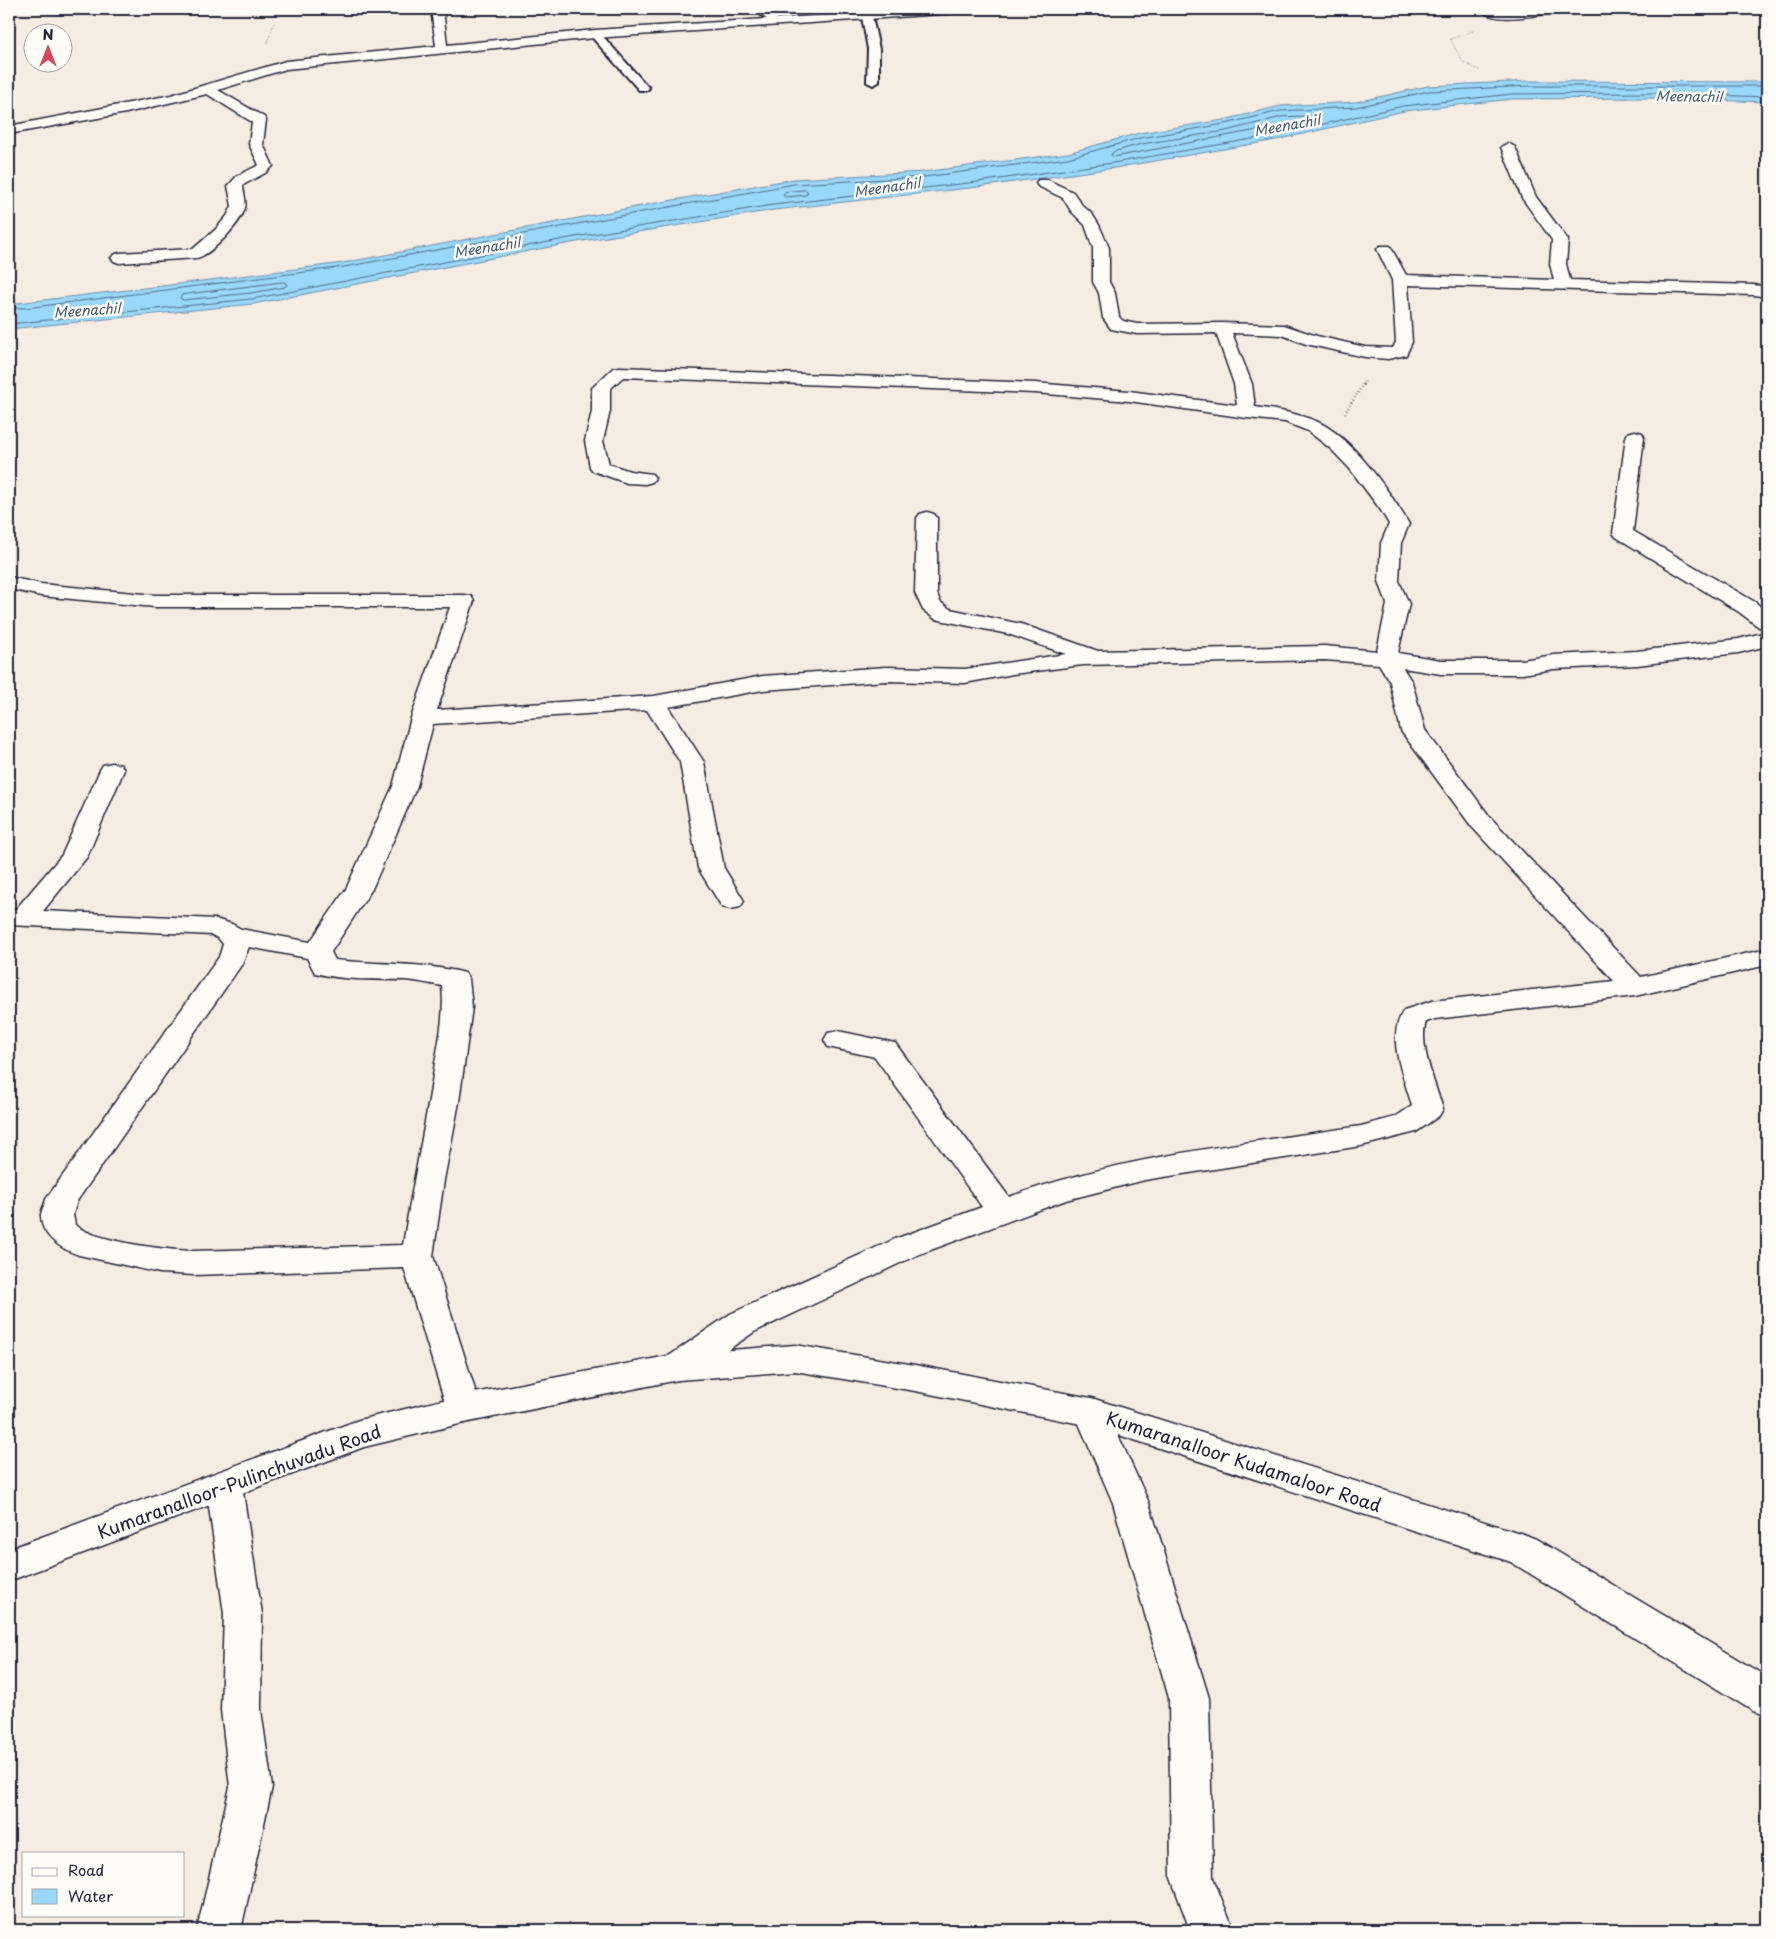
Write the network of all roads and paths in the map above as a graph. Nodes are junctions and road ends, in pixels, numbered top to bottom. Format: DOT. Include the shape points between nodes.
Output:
graph roads {
  1 [pos="437,9"];
  2 [pos="765,9"];
  3 [pos="970,9"];
  4 [pos="1546,9"];
  5 [pos="1491,13"];
  6 [pos="867,17"];
  7 [pos="776,21"];
  8 [pos="595,34"];
  9 [pos="442,50"];
  10 [pos="1479,70"];
  11 [pos="873,82"];
  12 [pos="643,88"];
  13 [pos="209,90"];
  14 [pos="9,130"];
  15 [pos="1508,147"];
  16 [pos="1043,183"];
  17 [pos="1385,249"];
  18 [pos="119,258"];
  19 [pos="1400,280"];
  20 [pos="1562,284"];
  21 [pos="1767,292"];
  22 [pos="1222,328"];
  23 [pos="1365,352"];
  24 [pos="1248,413"];
  25 [pos="1635,437"];
  26 [pos="1329,439"];
  27 [pos="645,478"];
  28 [pos="927,518"];
  29 [pos="9,582"];
  30 [pos="1767,622"];
  31 [pos="1767,639"];
  32 [pos="1100,658"];
  33 [pos="1386,658"];
  34 [pos="654,704"];
  35 [pos="423,718"];
  36 [pos="112,770"];
  37 [pos="731,901"];
  38 [pos="16,918"];
  39 [pos="234,936"];
  40 [pos="317,952"];
  41 [pos="1767,957"];
  42 [pos="1635,987"];
  43 [pos="838,1040"];
  44 [pos="1002,1211"];
  45 [pos="416,1256"];
  46 [pos="678,1367"];
  47 [pos="464,1410"];
  48 [pos="1091,1412"];
  49 [pos="224,1486"];
  50 [pos="9,1565"];
  51 [pos="1767,1698"];
  52 [pos="219,1930"];
  53 [pos="1212,1930"];
  1 -- 9 [label="street"];
  2 -- 7 [label="lane" via="765,13"];
  3 -- 6 [label="street"];
  4 -- 5 [label="street" via="1535,13"];
  5 -- 10 [label="path" via="1473,31 1450,39 1463,62"];
  6 -- 7 [label="street"];
  6 -- 11 [label="lane" via="875,60"];
  7 -- 8 [label="street"];
  8 -- 9 [label="street"];
  8 -- 12 [label="lane"];
  9 -- 13 [label="street" via="286,65"];
  13 -- 14 [label="street" via="154,104"];
  13 -- 18 [label="street" via="258,120 256,144 266,166 238,181 235,186 239,206 234,217 197,252"];
  15 -- 20 [label="street" via="1529,198 1560,240 1558,264"];
  16 -- 22 [label="street" via="1068,195 1092,225 1101,248 1101,282 1111,318 1117,324 1137,329"];
  17 -- 19 [label="street"];
  19 -- 20 [label="street"];
  19 -- 23 [label="street" via="1404,342 1400,352"];
  20 -- 21 [label="street"];
  22 -- 23 [label="street" via="1284,330"];
  22 -- 24 [label="street" via="1243,384"];
  23 -- 26 [label="path" via="1367,378"];
  24 -- 26 [label="street" via="1289,417 1314,427"];
  24 -- 27 [label="street" via="1129,396 1035,388 619,372 601,388 601,411 594,440 600,466 628,477"];
  25 -- 30 [label="street" via="1624,533"];
  26 -- 33 [label="street" via="1357,465 1399,524 1392,542 1389,581 1398,604"];
  28 -- 32 [label="street" via="926,593 931,605 943,614 1013,629"];
  29 -- 35 [label="street" via="41,590 155,601 463,601"];
  31 -- 33 [label="street" via="1738,646 1637,658 1522,667 1441,667"];
  32 -- 33 [label="street" via="1325,653"];
  32 -- 34 [label="street" via="1013,667 965,676 886,674 763,683"];
  33 -- 42 [label="street" via="1401,682 1413,731 1481,822"];
  34 -- 35 [label="street"];
  34 -- 37 [label="street" via="692,762 711,868"];
  35 -- 40 [label="street" via="405,786 363,880"];
  36 -- 38 [label="street" via="74,857"];
  38 -- 39 [label="street" via="215,927"];
  39 -- 40 [label="street"];
  39 -- 45 [label="street" via="237,944 232,958 62,1199 57,1214 64,1234 79,1243 160,1262"];
  40 -- 45 [label="street" via="325,966 455,979 458,1007"];
  41 -- 42 [label="street"];
  42 -- 44 [label="street" via="1432,1010 1414,1016 1409,1030 1412,1052 1428,1109 1405,1124 1360,1136 1145,1169 1058,1191"];
  43 -- 44 [label="street" via="885,1050"];
  44 -- 46 [label="street" via="906,1247 806,1292 742,1323"];
  45 -- 47 [label="street"];
  46 -- 47 [label="street, Kumaranalloor-Pulinchuvadu Road"];
  46 -- 48 [label="street, Kumaranalloor Kudamaloor Road" via="796,1358"];
  47 -- 49 [label="street, Kumaranalloor-Pulinchuvadu Road" via="359,1434"];
  48 -- 51 [label="street, Kumaranalloor Kudamaloor Road" via="1523,1550"];
  48 -- 53 [label="street" via="1130,1503 1189,1698 1192,1878"];
  49 -- 50 [label="street, Kumaranalloor-Pulinchuvadu Road"];
  49 -- 52 [label="street" via="243,1614 241,1710 250,1787"];
}
